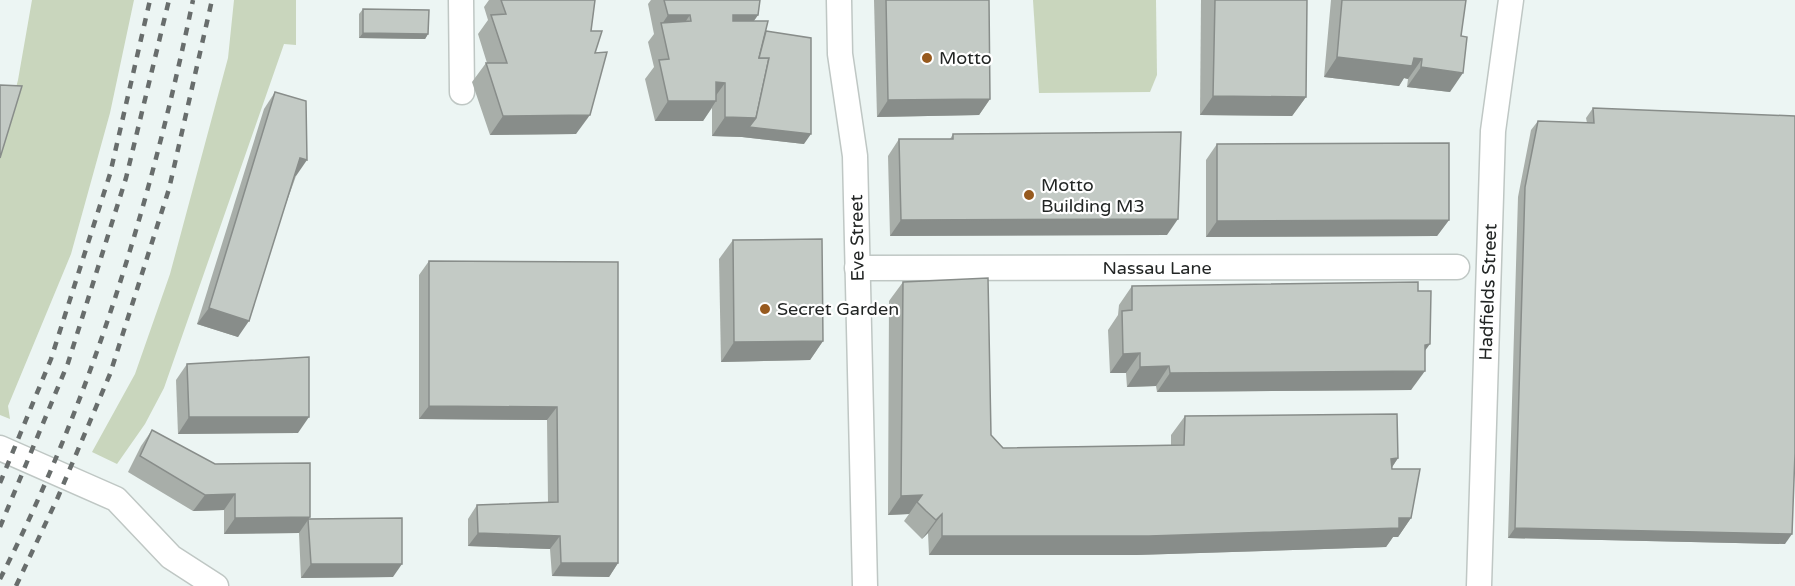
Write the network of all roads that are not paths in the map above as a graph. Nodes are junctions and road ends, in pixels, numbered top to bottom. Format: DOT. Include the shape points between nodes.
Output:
graph roads {
  1 [pos="461,0"];
  2 [pos="839,0"];
  3 [pos="1511,0"];
  4 [pos="462,92"];
  5 [pos="1457,267"];
  6 [pos="857,268"];
  7 [pos="0,448"];
  8 [pos="216,586"];
  9 [pos="865,586"];
  10 [pos="1479,586"];
  1 -- 4 [label="street"];
  2 -- 6 [label="street, Eve Street" via="840,54 855,156"];
  3 -- 10 [label="street, Hadfields Street" via="1493,131"];
  5 -- 6 [label="street, Nassau Lane"];
  6 -- 9 [label="street, Eve Street"];
  7 -- 8 [label="street" via="116,499 171,557"];
}
